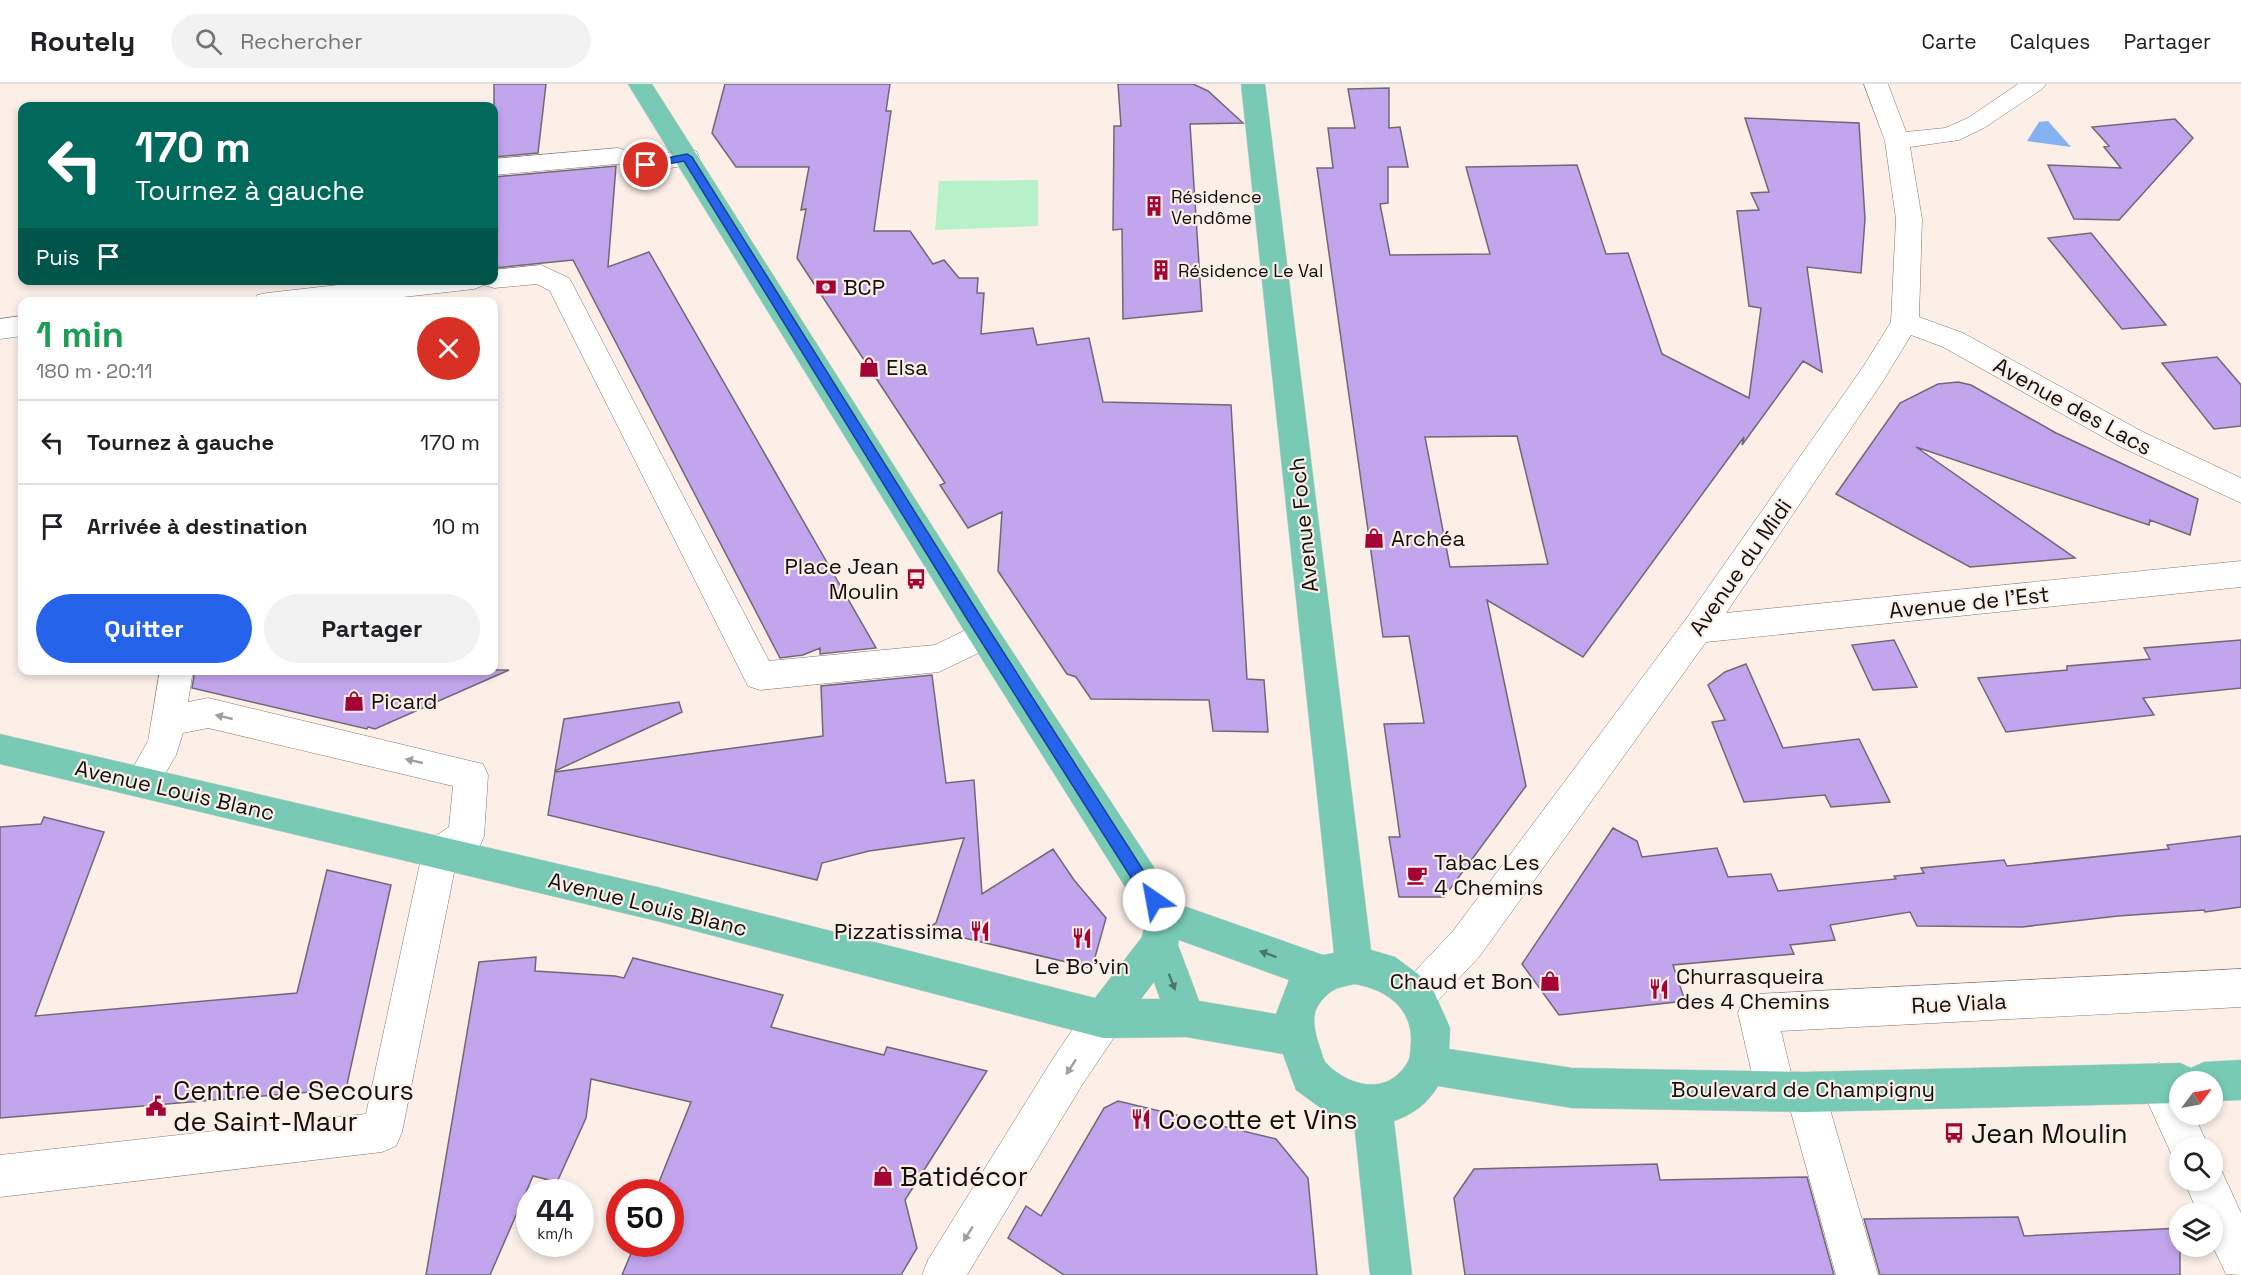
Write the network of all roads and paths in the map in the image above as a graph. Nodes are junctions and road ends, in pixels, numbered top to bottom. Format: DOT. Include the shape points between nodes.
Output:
graph roads {
  1 [pos="640,84"];
  2 [pos="1253,84"];
  3 [pos="1876,84"];
  4 [pos="2034,84"];
  5 [pos="1897,141"];
  6 [pos="687,157"];
  7 [pos="498,167"];
  8 [pos="498,279"];
  9 [pos="427,285"];
  10 [pos="314,297"];
  11 [pos="1905,322"];
  12 [pos="18,326"];
  13 [pos="0,328"];
  14 [pos="2241,491"];
  15 [pos="2241,574"];
  16 [pos="1697,629"];
  17 [pos="984,635"];
  18 [pos="176,675"];
  19 [pos="167,721"];
  20 [pos="0,749"];
  21 [pos="142,782"];
  22 [pos="440,854"];
  23 [pos="1162,931"];
  24 [pos="1339,970"];
  25 [pos="2241,988"];
  26 [pos="1417,996"];
  27 [pos="1186,1018"];
  28 [pos="1103,1019"];
  29 [pos="1298,1037"];
  30 [pos="1429,1065"];
  31 [pos="2241,1080"];
  32 [pos="2223,1081"];
  33 [pos="2169,1083"];
  34 [pos="1791,1091"];
  35 [pos="1372,1106"];
  36 [pos="0,1176"];
  37 [pos="2209,1191"];
  38 [pos="2241,1259"];
  39 [pos="943,1275"];
  40 [pos="1391,1275"];
  41 [pos="1857,1275"];
  1 -- 6 [label="main road"];
  2 -- 24 [label="main road, Avenue Foch" via="1339,849"];
  3 -- 5 [label="street, Avenue du Midi"];
  4 -- 5 [label="street" via="1976,123 1950,135"];
  5 -- 11 [label="street, Avenue du Midi" via="1909,219"];
  6 -- 7 [label="street" via="646,165 618,156"];
  6 -- 17 [label="main road"];
  8 -- 17 [label="street" via="541,274 560,285 759,676 939,658"];
  9 -- 10 [label="street"];
  11 -- 14 [label="street, Avenue des Lacs" via="1953,340 2131,439"];
  11 -- 16 [label="street, Avenue du Midi"];
  12 -- 13 [label="street"];
  15 -- 16 [label="street, Avenue de l'Est"];
  16 -- 26 [label="street, Avenue du Midi" via="1466,944"];
  17 -- 23 [label="main road"];
  18 -- 19 [label="street"];
  19 -- 21 [label="street" via="164,744"];
  22 -- 19 [label="street, one-way" via="466,836 471,775 208,713"];
  20 -- 21 [label="main road, Avenue Louis Blanc"];
  21 -- 22 [label="main road, Avenue Louis Blanc"];
  22 -- 28 [label="main road, Avenue Louis Blanc" via="657,904"];
  22 -- 36 [label="street" via="382,1132"];
  24 -- 23 [label="main road, one-way"];
  23 -- 27 [label="main road, one-way"];
  23 -- 28 [label="main road"];
  24 -- 26 [label="main road" via="1382,970"];
  24 -- 29 [label="main road" via="1303,993 1293,1020"];
  25 -- 34 [label="street, Rue Viala" via="1756,1014"];
  26 -- 30 [label="main road" via="1431,1028"];
  27 -- 28 [label="main road, Avenue Louis Blanc"];
  27 -- 29 [label="main road, Avenue Louis Blanc"];
  28 -- 39 [label="street, one-way"];
  29 -- 35 [label="main road" via="1310,1076 1343,1100"];
  30 -- 34 [label="main road, Boulevard de Champigny" via="1572,1088"];
  30 -- 35 [label="main road" via="1414,1088 1395,1101"];
  31 -- 32 [label="main road"];
  33 -- 34 [label="main road, Boulevard de Champigny"];
  34 -- 41 [label="street"];
  35 -- 40 [label="main road"];
  37 -- 38 [label="street"];
}
